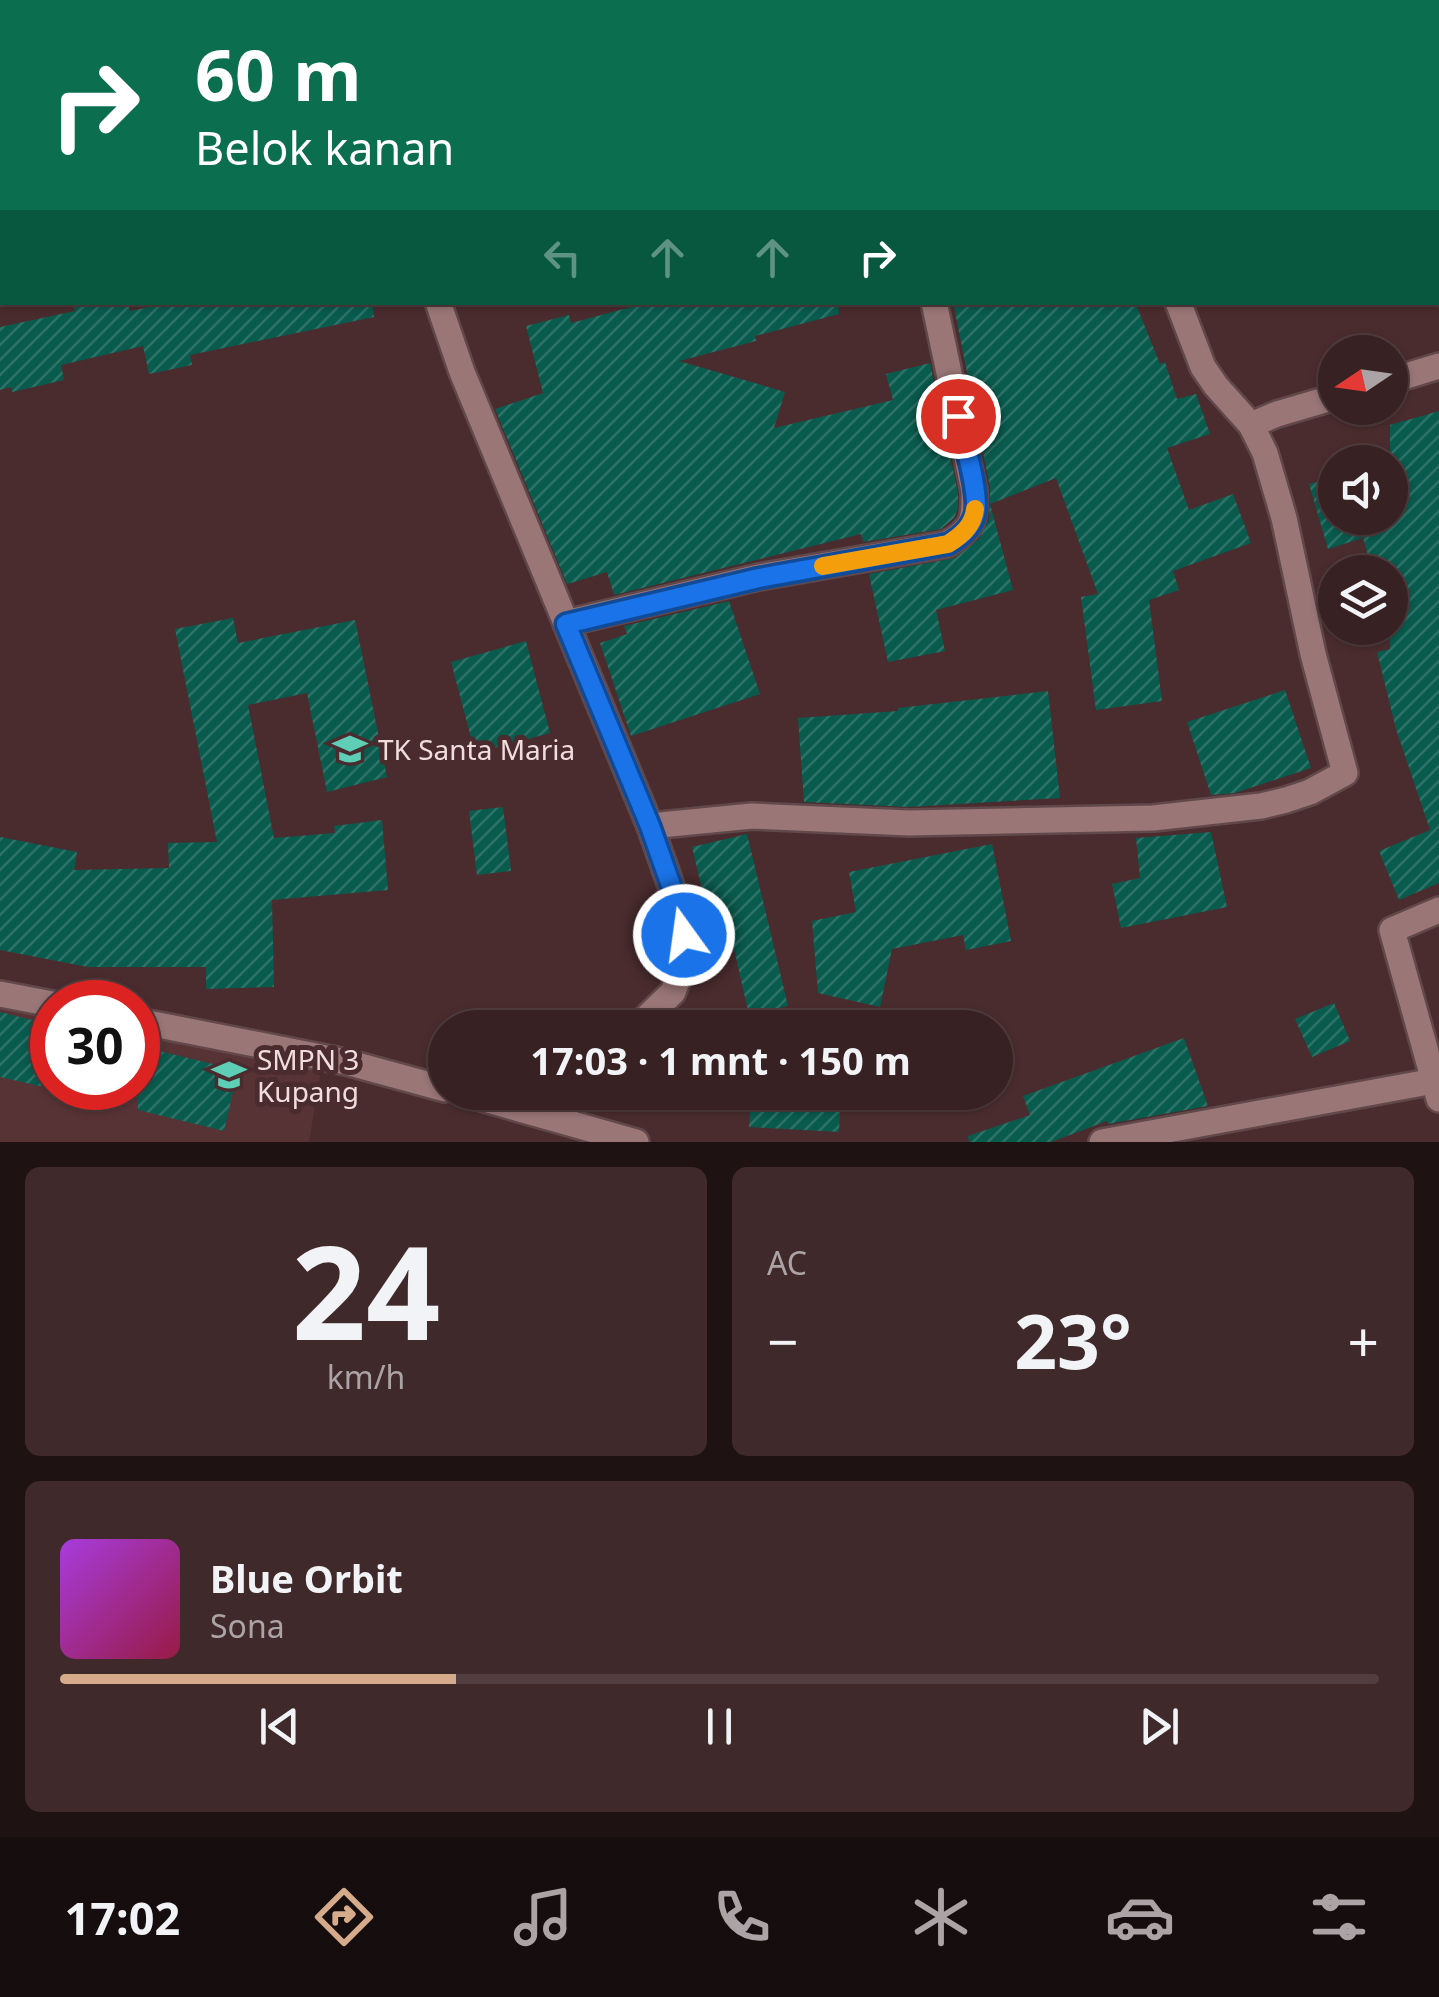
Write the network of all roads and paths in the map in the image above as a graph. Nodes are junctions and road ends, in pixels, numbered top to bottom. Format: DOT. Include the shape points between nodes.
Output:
graph roads {
  1 [pos="439,305"];
  2 [pos="935,305"];
  3 [pos="1179,305"];
  4 [pos="1439,366"];
  5 [pos="1408,375"];
  6 [pos="1318,402"];
  7 [pos="1251,425"];
  8 [pos="566,624"];
  9 [pos="650,826"];
  10 [pos="1439,910"];
  11 [pos="0,994"];
  12 [pos="30,1000"];
  13 [pos="654,1010"];
  14 [pos="160,1025"];
  15 [pos="428,1084"];
  16 [pos="1436,1090"];
  17 [pos="528,1110"];
  18 [pos="564,1110"];
  19 [pos="558,1118"];
  20 [pos="636,1142"];
  21 [pos="1102,1142"];
  1 -- 8 [label="street"];
  2 -- 8 [label="street" via="974,492 975,514 964,534 948,544 759,578"];
  3 -- 7 [label="street" via="1203,366"];
  4 -- 5 [label="street"];
  6 -- 7 [label="street"];
  7 -- 9 [label="street" via="1284,518 1345,773 1261,806 1153,818 909,823 752,816"];
  8 -- 9 [label="street"];
  9 -- 13 [label="street" via="681,914 686,956 673,992"];
  10 -- 16 [label="street" via="1392,930"];
  11 -- 12 [label="street"];
  14 -- 15 [label="street"];
  16 -- 21 [label="street"];
  17 -- 19 [label="street"];
  18 -- 19 [label="street"];
  19 -- 20 [label="street"];
}
